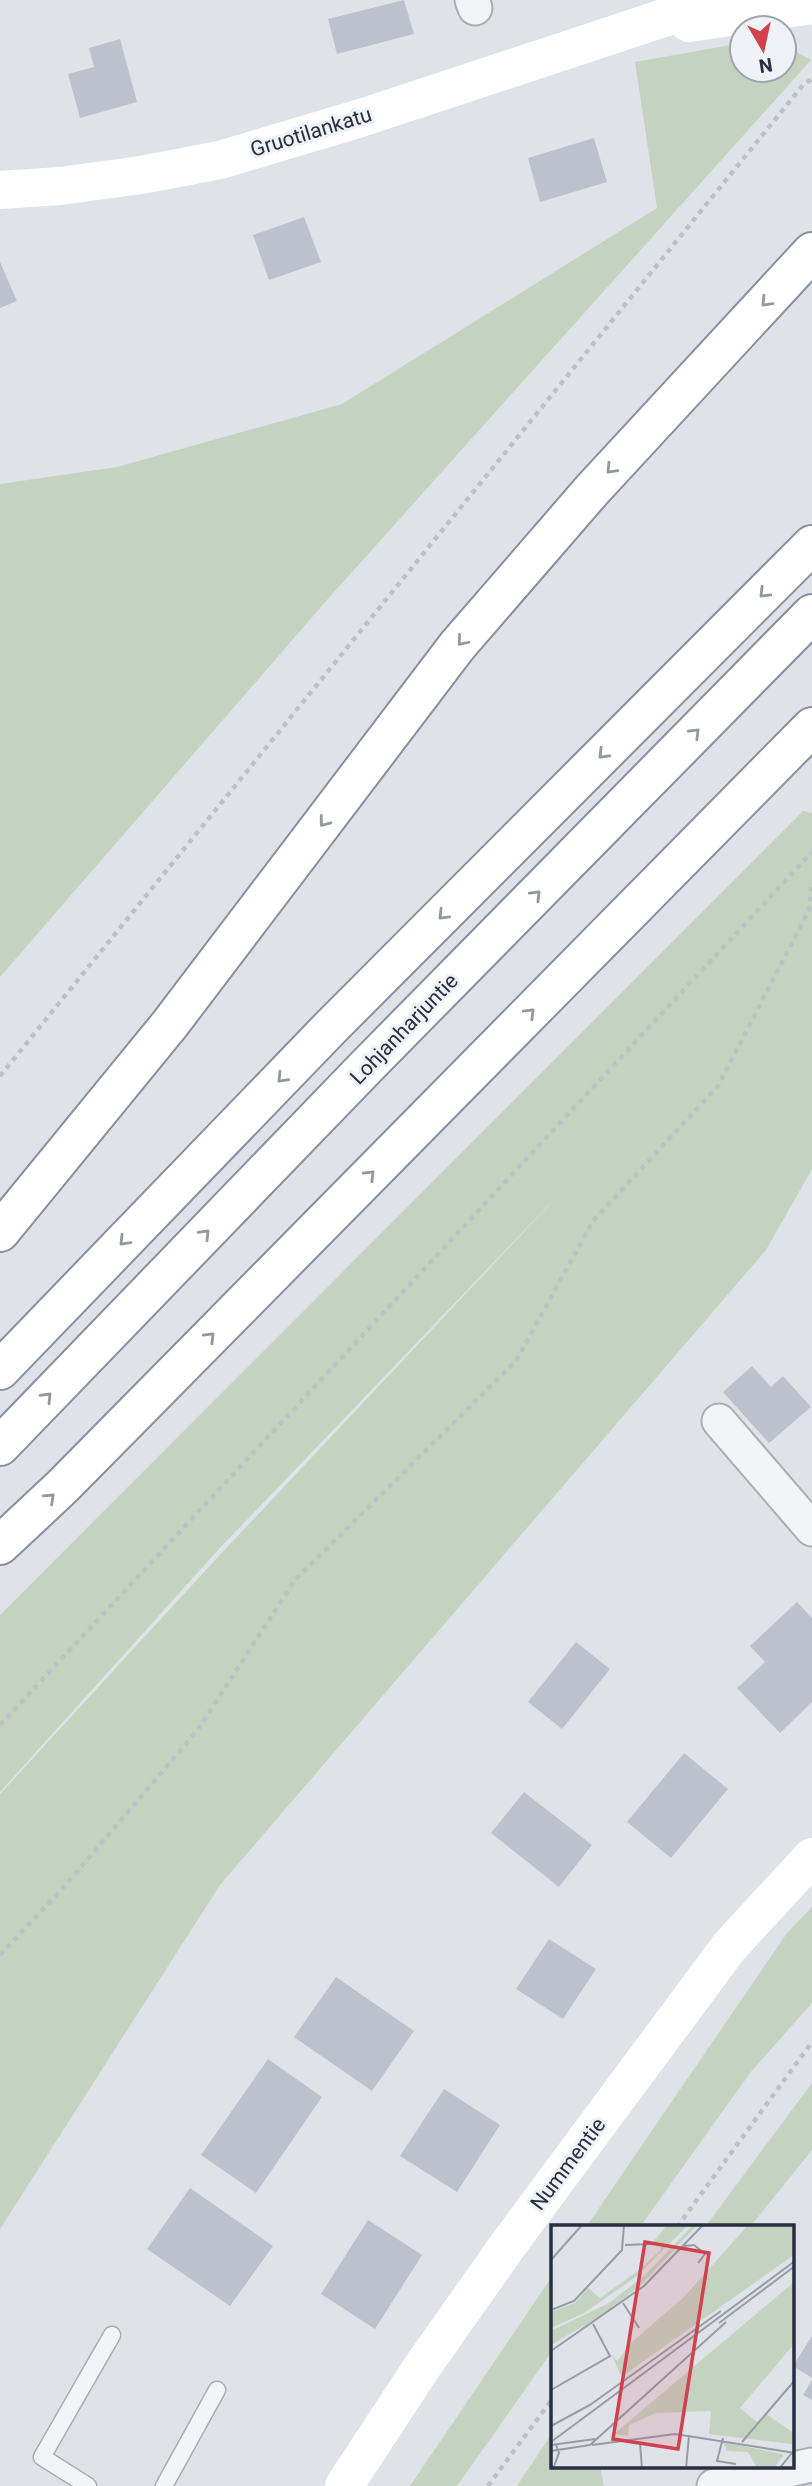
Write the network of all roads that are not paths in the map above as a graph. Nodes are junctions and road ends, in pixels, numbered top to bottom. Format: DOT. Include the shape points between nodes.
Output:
graph roads {
  1 [pos="718,0"];
  2 [pos="812,5"];
  3 [pos="614,34"];
  4 [pos="0,190"];
  5 [pos="812,252"];
  6 [pos="812,545"];
  7 [pos="812,614"];
  8 [pos="812,727"];
  9 [pos="0,1232"];
  10 [pos="0,1370"];
  11 [pos="719,1421"];
  12 [pos="0,1446"];
  13 [pos="812,1529"];
  14 [pos="0,1545"];
  15 [pos="812,1857"];
  16 [pos="112,2336"];
  17 [pos="218,2390"];
  18 [pos="812,2465"];
  19 [pos="88,2486"];
  20 [pos="164,2486"];
  21 [pos="344,2486"];
  22 [pos="714,2486"];
  1 -- 3 [label="main road"];
  2 -- 3 [label="main road"];
  3 -- 4 [label="main road, Gruotilankatu" via="220,160 141,175"];
  5 -- 9 [label="main road, one-way" via="592,490 457,646 170,1024"];
  6 -- 10 [label="main road, one-way" via="330,1028"];
  12 -- 7 [label="main road, Lohjanharjuntie, one-way"];
  14 -- 8 [label="main road, one-way"];
  11 -- 13 [label="street"];
  15 -- 21 [label="main road, Nummentie" via="729,1947 508,2245"];
  16 -- 19 [label="lane" via="42,2457"];
  17 -- 20 [label="lane"];
  18 -- 22 [label="street"];
}
